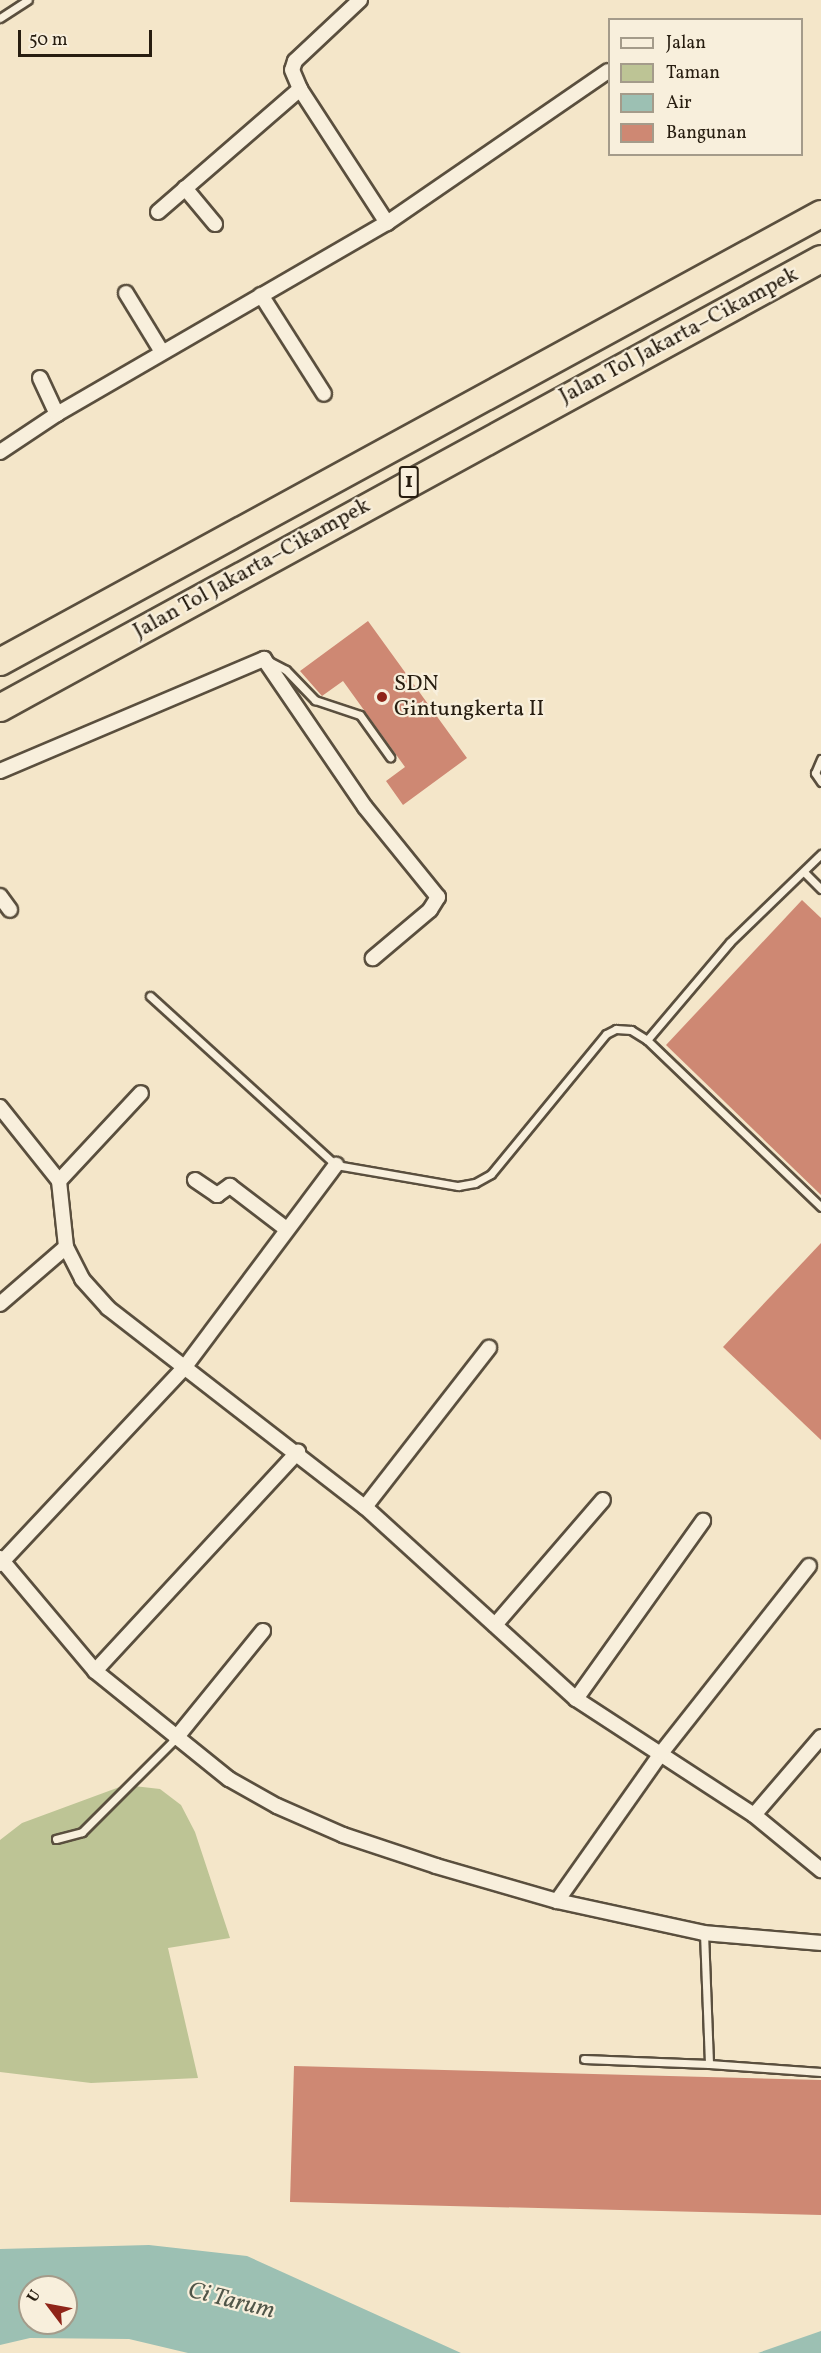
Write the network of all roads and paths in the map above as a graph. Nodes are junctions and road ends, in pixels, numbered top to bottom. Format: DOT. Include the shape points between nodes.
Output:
graph roads {
  1 [pos="28,0"];
  2 [pos="360,0"];
  3 [pos="0,18"];
  4 [pos="608,71"];
  5 [pos="300,89"];
  6 [pos="186,188"];
  7 [pos="158,212"];
  8 [pos="821,214"];
  9 [pos="387,223"];
  10 [pos="215,224"];
  11 [pos="821,259"];
  12 [pos="126,293"];
  13 [pos="261,295"];
  14 [pos="162,352"];
  15 [pos="40,378"];
  16 [pos="324,394"];
  17 [pos="57,414"];
  18 [pos="0,452"];
  19 [pos="264,659"];
  20 [pos="0,662"];
  21 [pos="0,708"];
  22 [pos="390,757"];
  23 [pos="821,759"];
  24 [pos="0,771"];
  25 [pos="821,782"];
  26 [pos="821,854"];
  27 [pos="804,872"];
  28 [pos="821,889"];
  29 [pos="0,896"];
  30 [pos="10,910"];
  31 [pos="373,958"];
  32 [pos="150,996"];
  33 [pos="647,1040"];
  34 [pos="141,1093"];
  35 [pos="0,1107"];
  36 [pos="336,1165"];
  37 [pos="195,1180"];
  38 [pos="59,1181"];
  39 [pos="821,1207"];
  40 [pos="285,1227"];
  41 [pos="66,1247"];
  42 [pos="0,1304"];
  43 [pos="489,1348"];
  44 [pos="184,1368"];
  45 [pos="298,1452"];
  46 [pos="603,1500"];
  47 [pos="365,1507"];
  48 [pos="703,1521"];
  49 [pos="1,1561"];
  50 [pos="809,1566"];
  51 [pos="495,1625"];
  52 [pos="263,1631"];
  53 [pos="96,1671"];
  54 [pos="576,1698"];
  55 [pos="821,1737"];
  56 [pos="176,1738"];
  57 [pos="662,1752"];
  58 [pos="754,1815"];
  59 [pos="56,1839"];
  60 [pos="820,1867"];
  61 [pos="557,1901"];
  62 [pos="704,1933"];
  63 [pos="821,1943"];
  64 [pos="584,2059"];
  65 [pos="709,2064"];
  66 [pos="821,2072"];
  1 -- 3 [label="lane"];
  2 -- 5 [label="street" via="295,61 292,70"];
  4 -- 9 [label="street"];
  5 -- 6 [label="street"];
  5 -- 9 [label="street"];
  6 -- 7 [label="street"];
  6 -- 10 [label="street"];
  8 -- 20 [label="highway, Jalan Tol Jakarta–Cikampek / 1"];
  9 -- 13 [label="street"];
  11 -- 21 [label="highway, Jalan Tol Jakarta–Cikampek / 1"];
  12 -- 14 [label="street"];
  13 -- 14 [label="street"];
  13 -- 16 [label="street"];
  14 -- 17 [label="street"];
  15 -- 17 [label="street"];
  17 -- 18 [label="street"];
  19 -- 22 [label="lane" via="286,669 315,700 360,715"];
  19 -- 24 [label="street"];
  19 -- 31 [label="street" via="365,807 438,897 430,910"];
  23 -- 25 [label="lane" via="815,773"];
  26 -- 27 [label="lane"];
  27 -- 28 [label="lane"];
  27 -- 33 [label="lane" via="730,942"];
  29 -- 30 [label="street"];
  32 -- 36 [label="lane"];
  33 -- 36 [label="lane" via="631,1030 616,1029 606,1034 491,1174 475,1183 458,1186"];
  33 -- 39 [label="lane"];
  34 -- 38 [label="street"];
  35 -- 38 [label="street"];
  36 -- 40 [label="street"];
  37 -- 40 [label="street" via="217,1195 230,1186"];
  38 -- 41 [label="street"];
  40 -- 44 [label="street"];
  41 -- 42 [label="street"];
  41 -- 44 [label="street" via="82,1279 108,1308"];
  43 -- 47 [label="street"];
  44 -- 45 [label="street"];
  44 -- 49 [label="street"];
  45 -- 47 [label="street"];
  45 -- 53 [label="street"];
  46 -- 51 [label="street"];
  47 -- 51 [label="street"];
  48 -- 54 [label="street"];
  49 -- 53 [label="street"];
  50 -- 57 [label="street"];
  51 -- 54 [label="street"];
  52 -- 56 [label="street"];
  53 -- 56 [label="street"];
  54 -- 57 [label="street"];
  55 -- 58 [label="street"];
  56 -- 59 [label="lane" via="82,1832"];
  56 -- 61 [label="street" via="229,1779 276,1806 343,1835"];
  57 -- 58 [label="street"];
  57 -- 61 [label="street"];
  58 -- 60 [label="street"];
  61 -- 62 [label="street"];
  62 -- 63 [label="street"];
  62 -- 65 [label="lane"];
  64 -- 65 [label="lane"];
  65 -- 66 [label="lane"];
}
